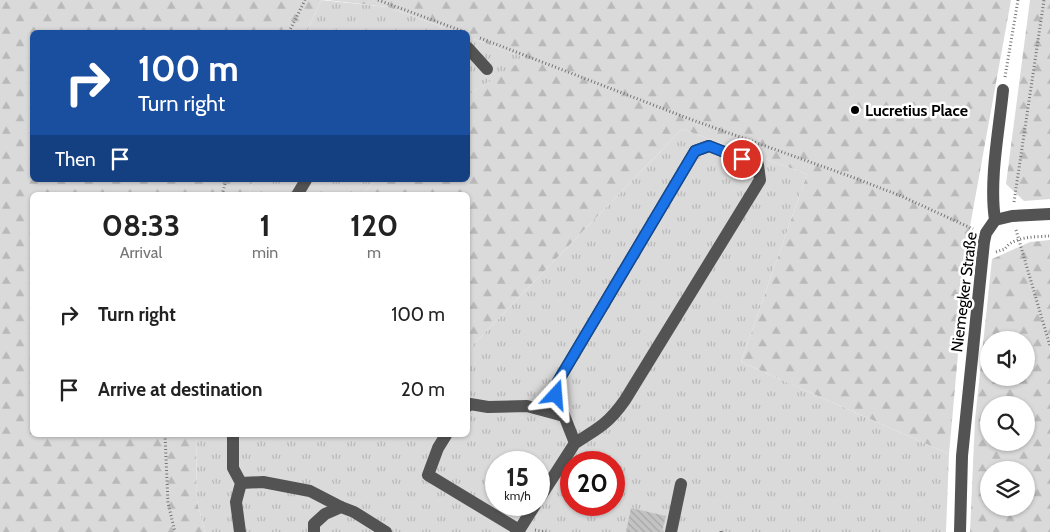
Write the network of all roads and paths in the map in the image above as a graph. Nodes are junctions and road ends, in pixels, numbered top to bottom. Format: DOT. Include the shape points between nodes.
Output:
graph roads {
  1 [pos="305,0"];
  2 [pos="378,0"];
  3 [pos="1018,0"];
  4 [pos="1044,0"];
  5 [pos="290,30"];
  6 [pos="460,30"];
  7 [pos="477,37"];
  8 [pos="470,50"];
  9 [pos="487,69"];
  10 [pos="1003,90"];
  11 [pos="1050,214"];
  12 [pos="1012,216"];
  13 [pos="995,220"];
  14 [pos="986,233"];
  15 [pos="1050,236"];
  16 [pos="1019,240"];
  17 [pos="983,252"];
  18 [pos="1050,346"];
  19 [pos="470,404"];
  20 [pos="564,416"];
  21 [pos="165,437"];
  22 [pos="233,437"];
  23 [pos="445,437"];
  24 [pos="575,443"];
  25 [pos="550,482"];
  26 [pos="241,483"];
  27 [pos="681,484"];
  28 [pos="341,507"];
  29 [pos="528,516"];
  30 [pos="519,531"];
  31 [pos="175,532"];
  32 [pos="240,532"];
  33 [pos="314,532"];
  34 [pos="386,532"];
  35 [pos="534,532"];
  36 [pos="546,532"];
  37 [pos="671,532"];
  38 [pos="960,532"];
  1 -- 5 [label="path"];
  2 -- 6 [label="path"];
  3 -- 10 [label="path"];
  4 -- 12 [label="path"];
  7 -- 14 [label="path" via="852,177"];
  8 -- 9 [label="street"];
  10 -- 13 [label="street, Niemegker Straße" via="992,204"];
  11 -- 12 [label="street"];
  12 -- 13 [label="street"];
  12 -- 16 [label="path"];
  13 -- 14 [label="street, Niemegker Straße"];
  14 -- 17 [label="street, Niemegker Straße"];
  15 -- 16 [label="path"];
  16 -- 17 [label="path" via="999,252"];
  16 -- 18 [label="path"];
  17 -- 38 [label="street, Niemegker Straße" via="962,456"];
  19 -- 20 [label="street" via="527,406"];
  20 -- 24 [label="street"];
  20 -- 24 [label="street" via="556,395 557,383 695,151 709,146 758,165 760,180 625,400 614,416"];
  21 -- 31 [label="path" via="168,503"];
  22 -- 26 [label="street" via="233,468"];
  23 -- 30 [label="street" via="428,475"];
  24 -- 25 [label="street"];
  26 -- 28 [label="street" via="263,482 310,491"];
  26 -- 32 [label="street" via="236,502"];
  27 -- 37 [label="street"];
  28 -- 33 [label="street" via="325,514 314,524"];
  28 -- 34 [label="street"];
  29 -- 30 [label="street"];
  35 -- 36 [label="path"];
}
